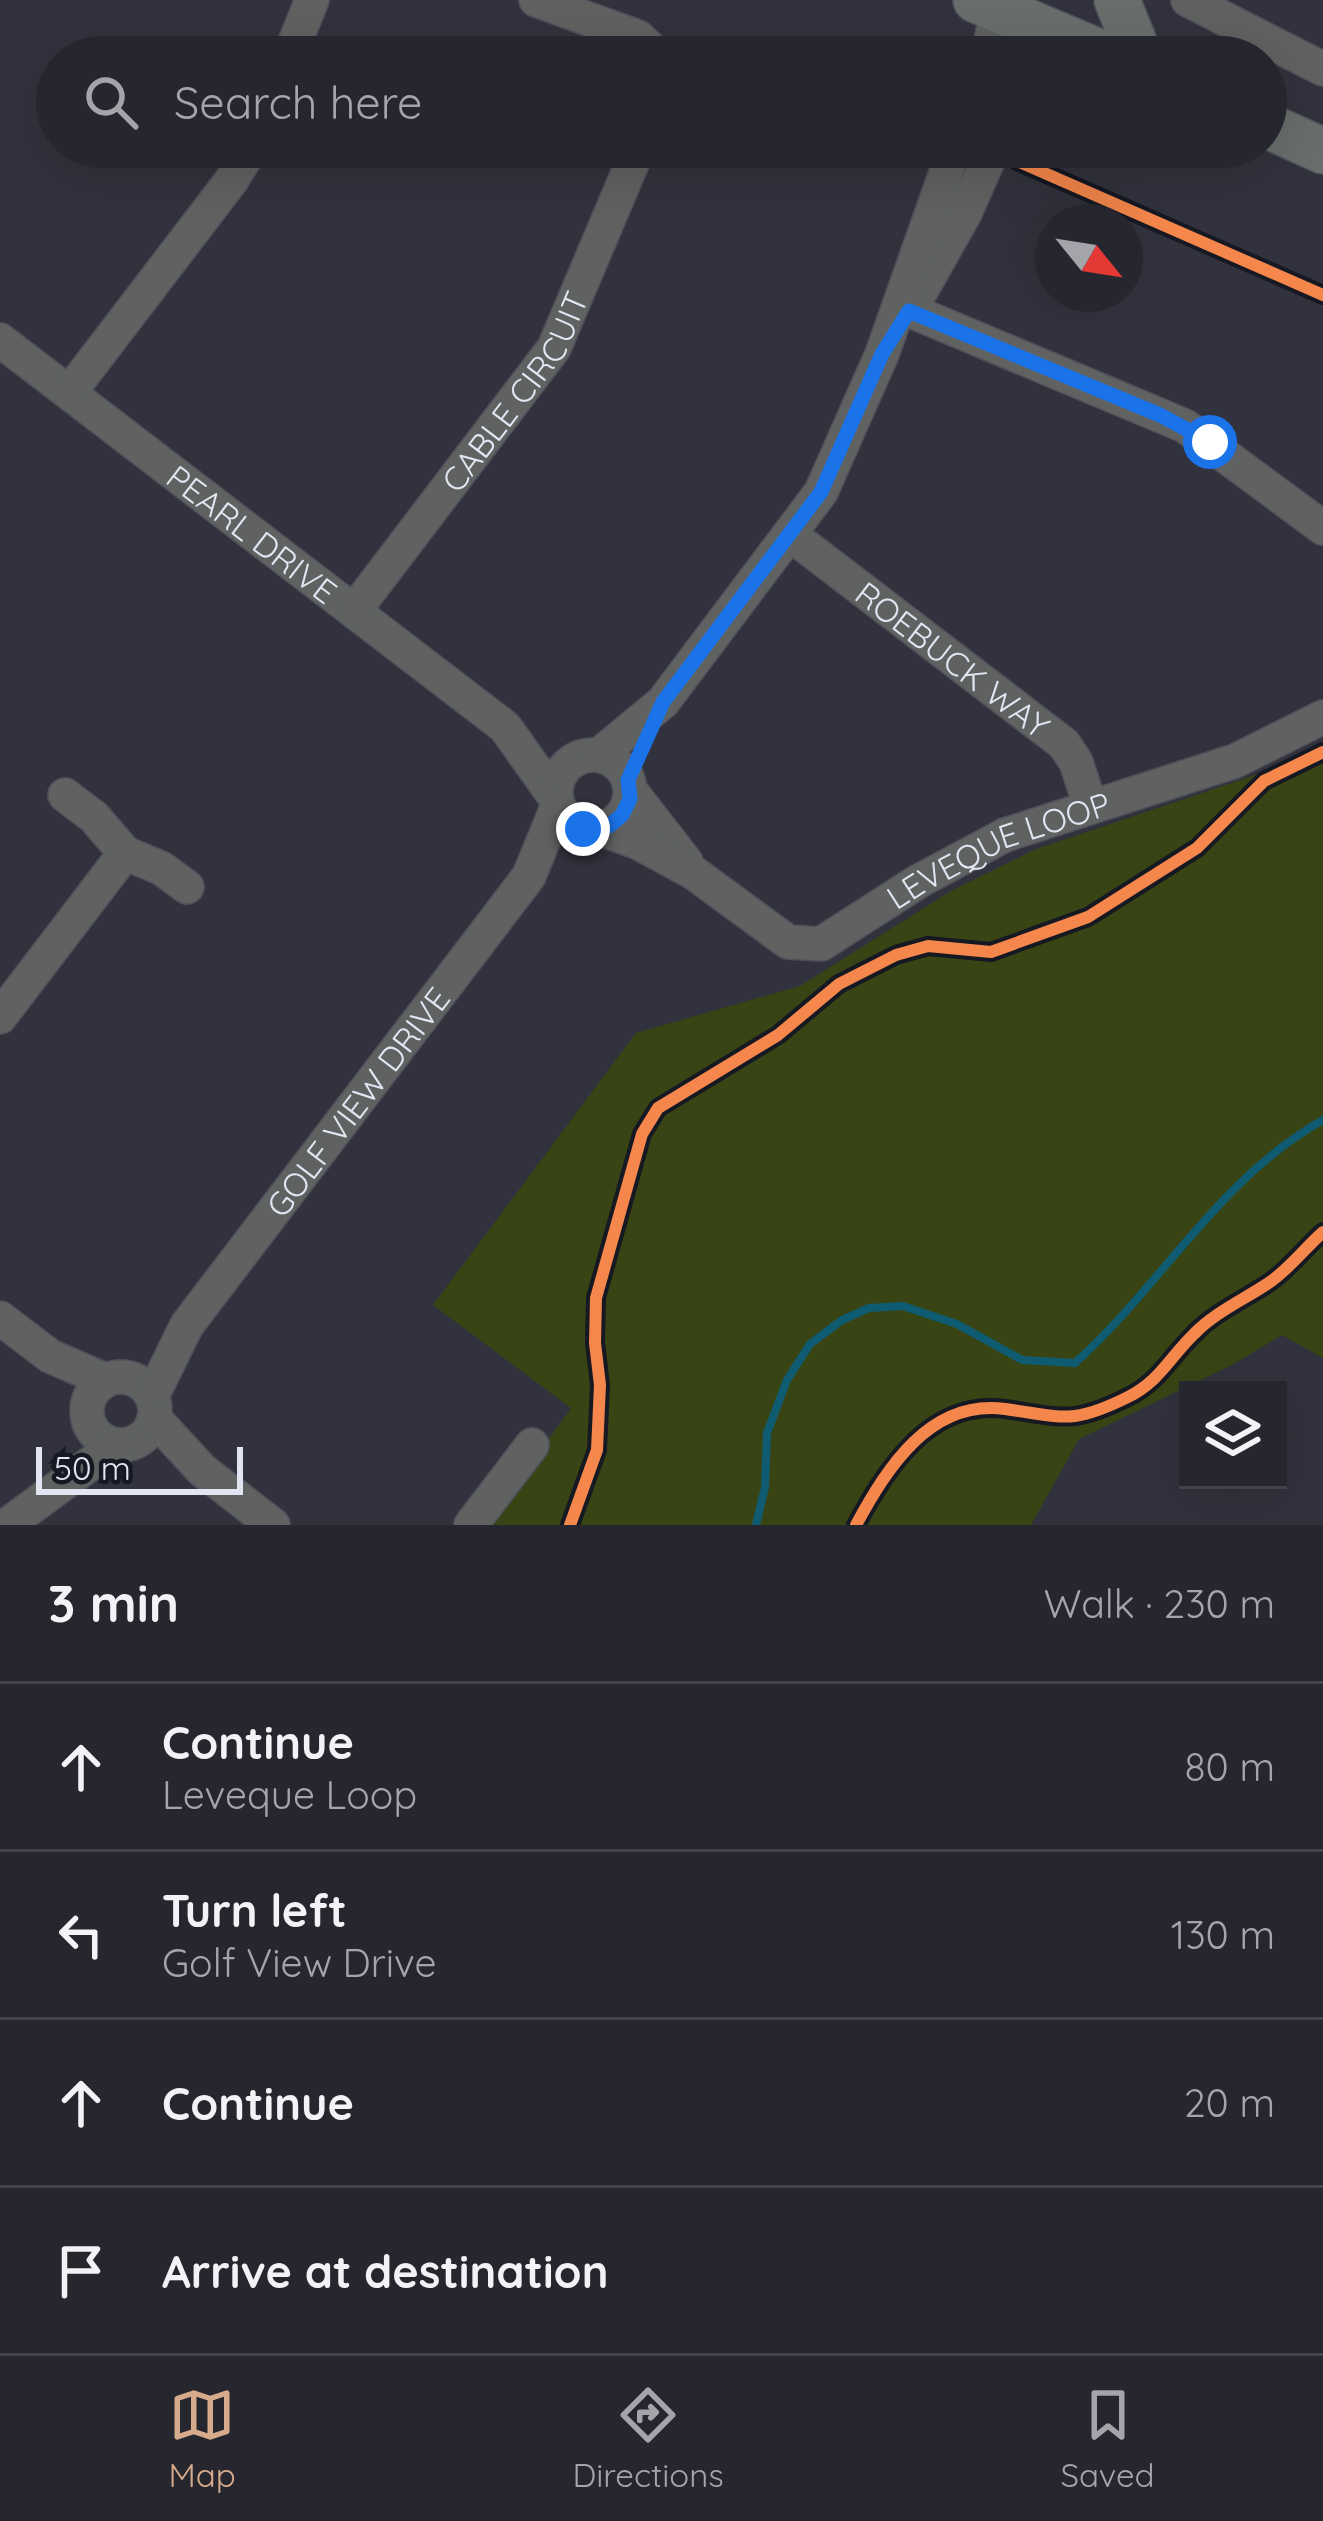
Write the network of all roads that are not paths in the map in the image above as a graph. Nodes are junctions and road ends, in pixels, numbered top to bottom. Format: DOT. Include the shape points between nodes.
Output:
graph roads {
  1 [pos="312,0"];
  2 [pos="536,0"];
  3 [pos="1118,0"];
  4 [pos="1188,0"];
  5 [pos="1015,15"];
  6 [pos="297,36"];
  7 [pos="633,36"];
  8 [pos="1063,36"];
  9 [pos="1129,36"];
  10 [pos="1258,36"];
  11 [pos="1287,51"];
  12 [pos="1323,69"];
  13 [pos="1287,135"];
  14 [pos="1323,151"];
  15 [pos="239,168"];
  16 [pos="631,168"];
  17 [pos="948,168"];
  18 [pos="985,168"];
  19 [pos="904,309"];
  20 [pos="0,340"];
  21 [pos="69,393"];
  22 [pos="1323,528"];
  23 [pos="791,535"];
  24 [pos="354,611"];
  25 [pos="663,702"];
  26 [pos="1323,717"];
  27 [pos="505,727"];
  28 [pos="594,755"];
  29 [pos="629,785"];
  30 [pos="65,795"];
  31 [pos="556,801"];
  32 [pos="1090,805"];
  33 [pos="596,830"];
  34 [pos="125,853"];
  35 [pos="694,873"];
  36 [pos="529,876"];
  37 [pos="187,887"];
  38 [pos="0,1017"];
  39 [pos="0,1318"];
  40 [pos="120,1411"];
  41 [pos="532,1444"];
  42 [pos="8,1525"];
  43 [pos="273,1525"];
  44 [pos="471,1525"];
  1 -- 6 [label="street"];
  2 -- 7 [label="street"];
  3 -- 9 [label="main road"];
  4 -- 10 [label="street"];
  5 -- 8 [label="main road"];
  11 -- 12 [label="street"];
  13 -- 14 [label="main road"];
  15 -- 21 [label="street"];
  16 -- 24 [label="street, CABLE CIRCUIT" via="554,348"];
  17 -- 19 [label="street"];
  18 -- 19 [label="street"];
  19 -- 22 [label="street" via="1185,426"];
  19 -- 23 [label="street" via="831,472"];
  20 -- 21 [label="street, PEARL DRIVE"];
  21 -- 24 [label="street, PEARL DRIVE"];
  23 -- 25 [label="street"];
  23 -- 32 [label="street, ROEBUCK WAY" via="1064,744"];
  24 -- 27 [label="street, PEARL DRIVE"];
  25 -- 28 [label="street"];
  25 -- 29 [label="street"];
  26 -- 32 [label="street, LEVEQUE LOOP" via="1235,761"];
  27 -- 28 [label="street, PEARL DRIVE"];
  27 -- 31 [label="street, PEARL DRIVE"];
  28 -- 29 [label="street" via="617,764"];
  28 -- 31 [label="street" via="563,769"];
  29 -- 33 [label="street" via="622,815"];
  29 -- 35 [label="street, LEVEQUE LOOP"];
  30 -- 34 [label="street"];
  31 -- 33 [label="street" via="567,820"];
  31 -- 36 [label="street, GOLF VIEW DRIVE"];
  32 -- 35 [label="street, LEVEQUE LOOP" via="987,844 821,944 778,937"];
  33 -- 35 [label="street, LEVEQUE LOOP"];
  33 -- 36 [label="street, GOLF VIEW DRIVE"];
  34 -- 37 [label="street"];
  34 -- 38 [label="street"];
  36 -- 40 [label="street, GOLF VIEW DRIVE"];
  39 -- 40 [label="street"];
  40 -- 42 [label="street, GOLF VIEW DRIVE" via="49,1492"];
  40 -- 43 [label="street"];
  41 -- 44 [label="street"];
}
